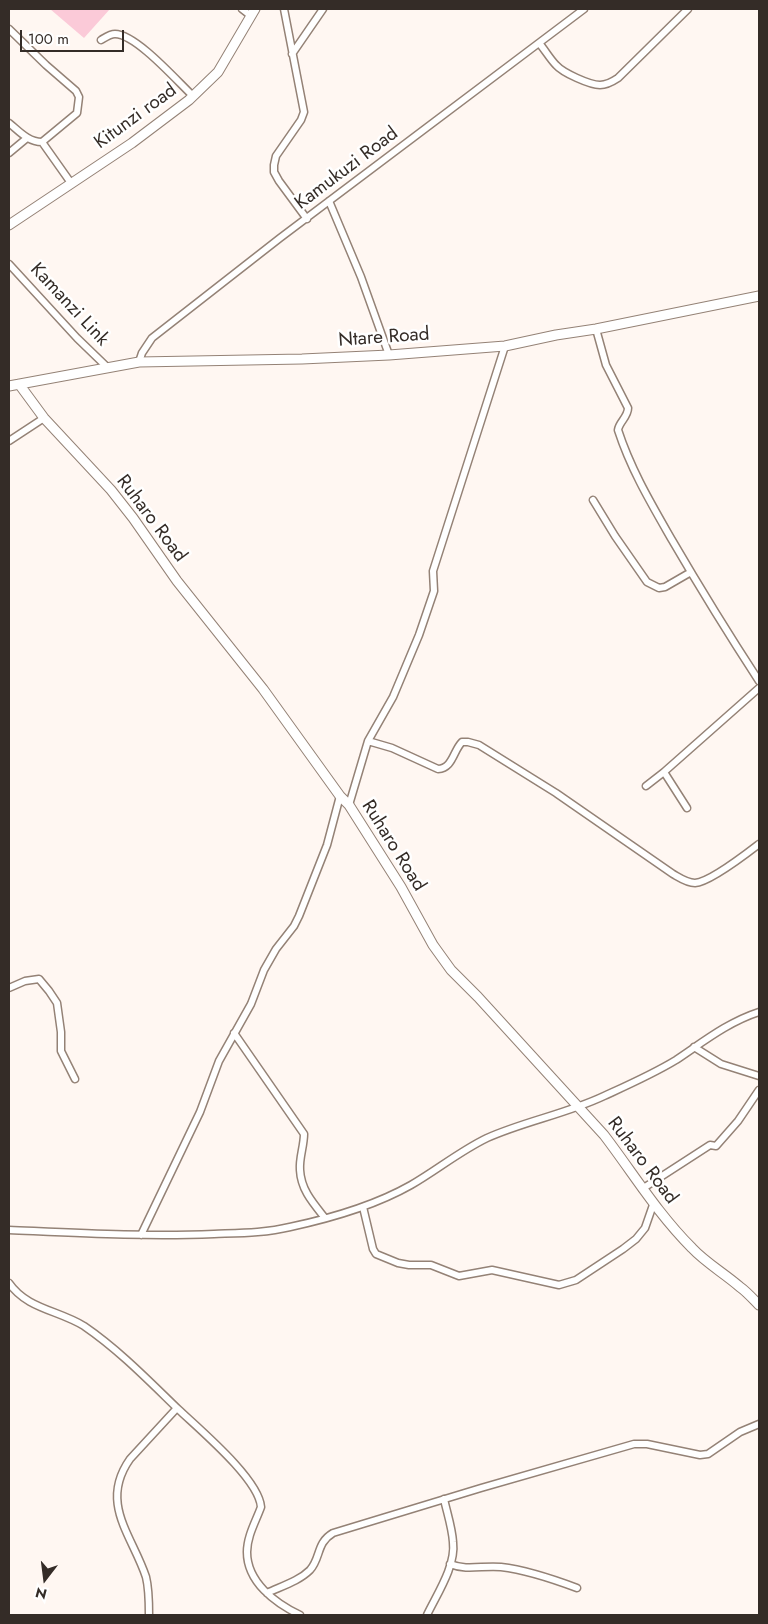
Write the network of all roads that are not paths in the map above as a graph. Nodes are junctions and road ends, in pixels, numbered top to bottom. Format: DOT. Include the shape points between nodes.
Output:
graph roads {
  1 [pos="242,9"];
  2 [pos="284,9"];
  3 [pos="323,9"];
  4 [pos="584,9"];
  5 [pos="688,9"];
  6 [pos="253,12"];
  7 [pos="9,29"];
  8 [pos="101,40"];
  9 [pos="540,43"];
  10 [pos="292,54"];
  11 [pos="193,96"];
  12 [pos="9,123"];
  13 [pos="27,138"];
  14 [pos="42,142"];
  15 [pos="9,153"];
  16 [pos="71,183"];
  17 [pos="329,201"];
  18 [pos="306,219"];
  19 [pos="9,225"];
  20 [pos="9,264"];
  21 [pos="759,296"];
  22 [pos="596,329"];
  23 [pos="505,346"];
  24 [pos="389,355"];
  25 [pos="139,362"];
  26 [pos="107,367"];
  27 [pos="19,384"];
  28 [pos="9,386"];
  29 [pos="44,418"];
  30 [pos="9,441"];
  31 [pos="593,500"];
  32 [pos="691,572"];
  33 [pos="759,681"];
  34 [pos="759,688"];
  35 [pos="368,741"];
  36 [pos="664,772"];
  37 [pos="646,786"];
  38 [pos="340,796"];
  39 [pos="349,805"];
  40 [pos="686,808"];
  41 [pos="759,844"];
  42 [pos="9,988"];
  43 [pos="759,1012"];
  44 [pos="234,1033"];
  45 [pos="694,1047"];
  46 [pos="759,1076"];
  47 [pos="76,1079"];
  48 [pos="759,1090"];
  49 [pos="578,1107"];
  50 [pos="642,1188"];
  51 [pos="653,1205"];
  52 [pos="363,1207"];
  53 [pos="325,1218"];
  54 [pos="9,1230"];
  55 [pos="141,1235"];
  56 [pos="9,1283"];
  57 [pos="759,1305"];
  58 [pos="177,1408"];
  59 [pos="759,1424"];
  60 [pos="444,1499"];
  61 [pos="450,1564"];
  62 [pos="577,1588"];
  63 [pos="268,1593"];
  64 [pos="150,1615"];
  65 [pos="300,1615"];
  66 [pos="427,1615"];
  1 -- 6 [label="street"];
  2 -- 10 [label="street"];
  3 -- 10 [label="street"];
  4 -- 9 [label="street, Kamukuzi Road"];
  5 -- 9 [label="street" via="609,84 592,83 564,71"];
  6 -- 11 [label="street, Kitunzi road" via="221,68"];
  7 -- 14 [label="street" via="79,97 77,113"];
  8 -- 11 [label="street" via="120,34 132,40"];
  9 -- 17 [label="street, Kamukuzi Road"];
  10 -- 18 [label="street" via="304,112 276,156 274,172"];
  11 -- 16 [label="street, Kitunzi road" via="132,143"];
  12 -- 13 [label="street"];
  13 -- 14 [label="street"];
  13 -- 15 [label="street"];
  14 -- 16 [label="street"];
  16 -- 19 [label="street, Kitunzi road"];
  17 -- 18 [label="street, Kamukuzi Road"];
  17 -- 24 [label="street"];
  18 -- 25 [label="street, Kamukuzi Road" via="152,338"];
  20 -- 26 [label="street, Kamanzi Link"];
  21 -- 22 [label="street, Ntare Road"];
  22 -- 23 [label="street, Ntare Road"];
  22 -- 32 [label="street" via="606,365 628,408 618,430 622,444 638,479"];
  23 -- 24 [label="street, Ntare Road"];
  23 -- 35 [label="street" via="435,564 434,590 419,635 393,697"];
  24 -- 25 [label="street, Ntare Road"];
  25 -- 26 [label="street, Ntare Road"];
  26 -- 27 [label="street, Ntare Road"];
  27 -- 28 [label="street, Ntare Road"];
  27 -- 29 [label="street, Ruharo Road"];
  29 -- 30 [label="street"];
  29 -- 38 [label="street, Ruharo Road" via="134,518 177,581 264,689"];
  31 -- 32 [label="street" via="647,582 659,588 665,587"];
  32 -- 33 [label="street"];
  34 -- 36 [label="street"];
  35 -- 39 [label="street"];
  35 -- 41 [label="street" via="438,769 447,766 462,742 479,745 687,882 697,883 719,873"];
  36 -- 37 [label="street"];
  36 -- 40 [label="street"];
  38 -- 39 [label="street, Ruharo Road"];
  38 -- 44 [label="street" via="327,844 302,909 264,970 251,1004"];
  39 -- 49 [label="street, Ruharo Road" via="451,970"];
  42 -- 47 [label="street" via="38,979 49,991 60,1016 61,1051"];
  43 -- 45 [label="street" via="740,1018"];
  44 -- 53 [label="street" via="304,1134 300,1169 302,1183 306,1194"];
  44 -- 55 [label="street"];
  45 -- 46 [label="street" via="721,1064"];
  45 -- 49 [label="street" via="674,1061"];
  48 -- 50 [label="street" via="716,1146 710,1145"];
  49 -- 50 [label="street, Ruharo Road" via="609,1142"];
  49 -- 52 [label="street" via="488,1138 409,1186"];
  50 -- 51 [label="street, Ruharo Road"];
  51 -- 52 [label="street" via="636,1239 576,1280 559,1285 492,1270 459,1276 431,1265 398,1263 376,1254 372,1249"];
  51 -- 57 [label="street, Ruharo Road" via="697,1253"];
  52 -- 53 [label="street"];
  53 -- 55 [label="street" via="266,1231"];
  54 -- 55 [label="street"];
  56 -- 58 [label="street" via="20,1297 82,1325 110,1345"];
  58 -- 63 [label="street" via="233,1461 258,1496 261,1507 251,1530 247,1552 252,1570"];
  58 -- 64 [label="street" via="130,1459 117,1486 122,1520 146,1578"];
  59 -- 60 [label="street" via="740,1432 708,1454 634,1444"];
  60 -- 61 [label="street" via="454,1542"];
  60 -- 63 [label="street" via="332,1533 322,1542 316,1562 310,1569"];
  61 -- 62 [label="street" via="466,1568 509,1568"];
  61 -- 66 [label="street"];
  63 -- 65 [label="street" via="285,1608"];
}
